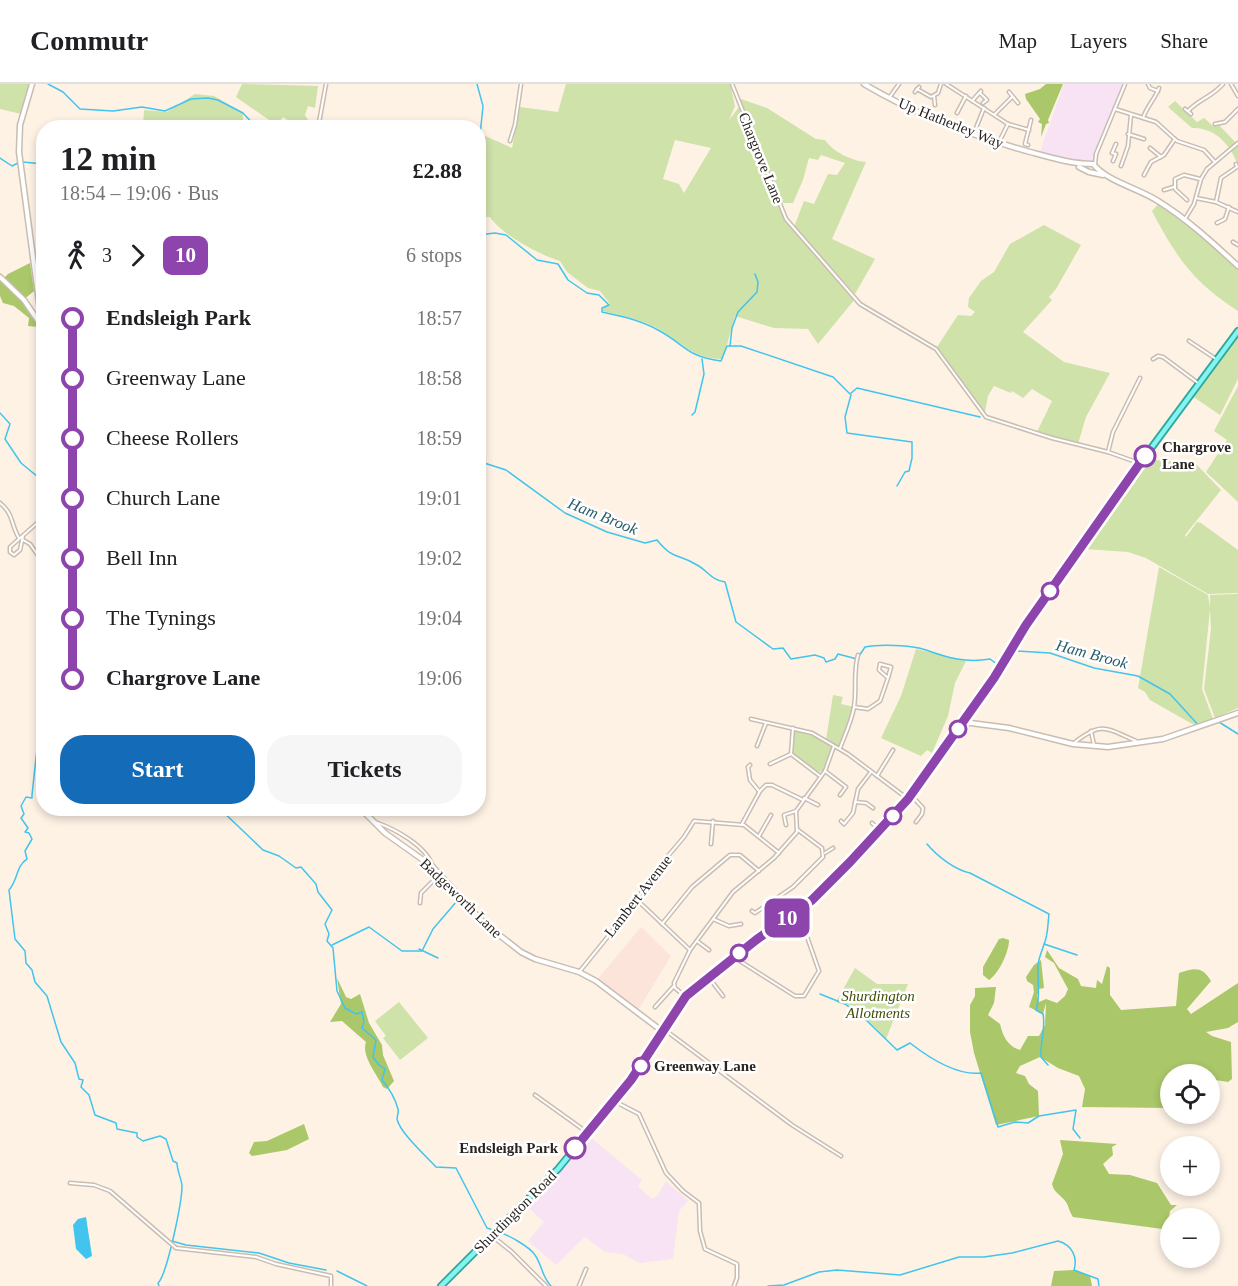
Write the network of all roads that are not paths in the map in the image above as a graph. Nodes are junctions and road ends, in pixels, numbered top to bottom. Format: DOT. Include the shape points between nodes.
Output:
graph roads {
  1 [pos="32,84"];
  2 [pos="326,84"];
  3 [pos="521,84"];
  4 [pos="732,84"];
  5 [pos="864,84"];
  6 [pos="900,84"];
  7 [pos="941,84"];
  8 [pos="946,84"];
  9 [pos="1125,84"];
  10 [pos="1148,84"];
  11 [pos="1223,84"];
  12 [pos="1231,84"];
  13 [pos="953,85"];
  14 [pos="917,89"];
  15 [pos="1237,91"];
  16 [pos="1009,92"];
  17 [pos="934,96"];
  18 [pos="966,96"];
  19 [pos="1012,96"];
  20 [pos="1238,96"];
  21 [pos="889,98"];
  22 [pos="972,101"];
  23 [pos="983,103"];
  24 [pos="1018,103"];
  25 [pos="935,105"];
  26 [pos="984,108"];
  27 [pos="1115,109"];
  28 [pos="1238,109"];
  29 [pos="959,111"];
  30 [pos="1188,111"];
  31 [pos="995,114"];
  32 [pos="1131,115"];
  33 [pos="1143,118"];
  34 [pos="319,120"];
  35 [pos="1031,120"];
  36 [pos="1008,124"];
  37 [pos="1215,124"];
  38 [pos="976,128"];
  39 [pos="1029,130"];
  40 [pos="1128,134"];
  41 [pos="1001,138"];
  42 [pos="1144,139"];
  43 [pos="1175,139"];
  44 [pos="510,141"];
  45 [pos="1238,143"];
  46 [pos="1116,144"];
  47 [pos="1028,145"];
  48 [pos="1150,148"];
  49 [pos="1115,157"];
  50 [pos="1161,157"];
  51 [pos="1123,160"];
  52 [pos="1113,161"];
  53 [pos="1214,161"];
  54 [pos="1236,164"];
  55 [pos="1076,165"];
  56 [pos="1092,165"];
  57 [pos="1121,166"];
  58 [pos="1090,172"];
  59 [pos="1144,175"];
  60 [pos="1106,176"];
  61 [pos="1201,179"];
  62 [pos="1174,187"];
  63 [pos="1164,190"];
  64 [pos="1196,198"];
  65 [pos="1187,200"];
  66 [pos="1216,202"];
  67 [pos="1229,207"];
  68 [pos="1238,212"];
  69 [pos="1185,219"];
  70 [pos="1220,224"];
  71 [pos="1233,242"];
  72 [pos="1238,244"];
  73 [pos="1238,266"];
  74 [pos="0,278"];
  75 [pos="36,283"];
  76 [pos="36,298"];
  77 [pos="24,300"];
  78 [pos="33,311"];
  79 [pos="36,312"];
  80 [pos="36,316"];
  81 [pos="1238,331"];
  82 [pos="1189,340"];
  83 [pos="1154,359"];
  84 [pos="1216,359"];
  85 [pos="1140,378"];
  86 [pos="1198,383"];
  87 [pos="1108,452"];
  88 [pos="1139,464"];
  89 [pos="0,503"];
  90 [pos="36,525"];
  91 [pos="22,538"];
  92 [pos="36,553"];
  93 [pos="858,655"];
  94 [pos="888,678"];
  95 [pos="854,707"];
  96 [pos="1238,713"];
  97 [pos="751,719"];
  98 [pos="963,722"];
  99 [pos="766,723"];
  100 [pos="793,728"];
  101 [pos="1091,731"];
  102 [pos="1073,744"];
  103 [pos="1141,744"];
  104 [pos="757,746"];
  105 [pos="834,746"];
  106 [pos="1094,746"];
  107 [pos="840,749"];
  108 [pos="893,750"];
  109 [pos="791,754"];
  110 [pos="770,764"];
  111 [pos="747,766"];
  112 [pos="825,771"];
  113 [pos="871,772"];
  114 [pos="821,777"];
  115 [pos="877,777"];
  116 [pos="760,791"];
  117 [pos="840,795"];
  118 [pos="909,797"];
  119 [pos="804,799"];
  120 [pos="855,802"];
  121 [pos="818,805"];
  122 [pos="873,808"];
  123 [pos="796,811"];
  124 [pos="771,815"];
  125 [pos="367,816"];
  126 [pos="371,821"];
  127 [pos="713,821"];
  128 [pos="916,822"];
  129 [pos="872,823"];
  130 [pos="742,824"];
  131 [pos="786,825"];
  132 [pos="848,827"];
  133 [pos="798,830"];
  134 [pos="880,831"];
  135 [pos="759,837"];
  136 [pos="711,844"];
  137 [pos="832,848"];
  138 [pos="779,853"];
  139 [pos="824,853"];
  140 [pos="433,867"];
  141 [pos="759,872"];
  142 [pos="440,874"];
  143 [pos="636,899"];
  144 [pos="420,903"];
  145 [pos="798,911"];
  146 [pos="755,913"];
  147 [pos="713,919"];
  148 [pos="662,924"];
  149 [pos="741,924"];
  150 [pos="696,941"];
  151 [pos="690,950"];
  152 [pos="709,950"];
  153 [pos="734,957"];
  154 [pos="579,972"];
  155 [pos="709,977"];
  156 [pos="675,986"];
  157 [pos="686,996"];
  158 [pos="723,996"];
  159 [pos="655,1007"];
  160 [pos="663,1030"];
  161 [pos="535,1095"];
  162 [pos="615,1101"];
  163 [pos="588,1133"];
  164 [pos="841,1156"];
  165 [pos="70,1183"];
  166 [pos="492,1236"];
  167 [pos="586,1269"];
  168 [pos="331,1286"];
  169 [pos="441,1286"];
  170 [pos="546,1286"];
  171 [pos="579,1286"];
  172 [pos="734,1286"];
  1 -- 75 [label="street" via="20,125 19,152"];
  2 -- 34 [label="street"];
  3 -- 44 [label="street"];
  4 -- 87 [label="street, Chargrove Lane" via="786,219 860,304 936,349 986,417"];
  5 -- 21 [label="street, Up Hatherley Way"];
  6 -- 21 [label="street"];
  7 -- 17 [label="street"];
  8 -- 13 [label="street"];
  9 -- 27 [label="street"];
  10 -- 33 [label="street" via="1159,90"];
  11 -- 30 [label="street"];
  12 -- 15 [label="street"];
  13 -- 18 [label="street"];
  14 -- 17 [label="street"];
  15 -- 20 [label="street"];
  16 -- 19 [label="street"];
  17 -- 25 [label="street"];
  18 -- 22 [label="street"];
  18 -- 29 [label="street"];
  19 -- 24 [label="street"];
  19 -- 31 [label="street"];
  21 -- 55 [label="street, Up Hatherley Way" via="966,132"];
  22 -- 23 [label="street" via="981,92 987,100"];
  22 -- 26 [label="street"];
  26 -- 31 [label="street"];
  26 -- 38 [label="street"];
  27 -- 32 [label="street"];
  27 -- 56 [label="street"];
  28 -- 37 [label="street" via="1223,123"];
  31 -- 36 [label="street"];
  32 -- 33 [label="street"];
  32 -- 40 [label="street"];
  33 -- 43 [label="street" via="1159,124"];
  35 -- 39 [label="street"];
  36 -- 39 [label="street"];
  36 -- 41 [label="street"];
  39 -- 47 [label="street" via="1025,144"];
  40 -- 42 [label="street" via="1141,134"];
  40 -- 51 [label="street"];
  43 -- 50 [label="street"];
  43 -- 53 [label="street" via="1204,150"];
  45 -- 53 [label="street"];
  46 -- 49 [label="street" via="1112,153"];
  48 -- 50 [label="street"];
  49 -- 51 [label="street"];
  49 -- 52 [label="street"];
  50 -- 59 [label="street" via="1153,160"];
  51 -- 57 [label="street"];
  53 -- 61 [label="street"];
  54 -- 66 [label="street" via="1221,178"];
  55 -- 56 [label="street, Up Hatherley Way"];
  55 -- 58 [label="street, Up Hatherley Way"];
  56 -- 58 [label="street"];
  56 -- 58 [label="street"];
  56 -- 60 [label="street, Up Hatherley Way"];
  58 -- 60 [label="street, Up Hatherley Way"];
  60 -- 69 [label="street, Up Hatherley Way" via="1143,192"];
  61 -- 62 [label="street" via="1181,175 1175,179"];
  61 -- 64 [label="street"];
  62 -- 63 [label="street"];
  62 -- 65 [label="street"];
  64 -- 66 [label="street"];
  64 -- 69 [label="street"];
  66 -- 67 [label="street"];
  67 -- 68 [label="street"];
  67 -- 70 [label="street"];
  69 -- 73 [label="street, Up Hatherley Way"];
  71 -- 72 [label="street"];
  74 -- 77 [label="street"];
  76 -- 77 [label="street"];
  77 -- 78 [label="street"];
  78 -- 79 [label="street"];
  78 -- 80 [label="street"];
  81 -- 84 [label="main road, Shurdington Road"];
  82 -- 84 [label="street"];
  83 -- 86 [label="street" via="1163,357"];
  84 -- 86 [label="main road, Shurdington Road"];
  85 -- 87 [label="street" via="1113,432"];
  86 -- 88 [label="main road, Shurdington Road"];
  87 -- 88 [label="street, Chargrove Lane"];
  88 -- 98 [label="main road, Shurdington Road"];
  89 -- 91 [label="street" via="13,519 14,531"];
  90 -- 91 [label="street"];
  91 -- 91 [label="street" via="20,550 14,555 9,550"];
  91 -- 92 [label="street"];
  93 -- 95 [label="street"];
  94 -- 94 [label="street" via="879,670 881,663 891,667"];
  94 -- 95 [label="street" via="877,705 865,710"];
  95 -- 107 [label="street"];
  96 -- 103 [label="street"];
  97 -- 99 [label="street"];
  98 -- 102 [label="street" via="1009,728"];
  98 -- 118 [label="main road, Shurdington Road"];
  99 -- 100 [label="street"];
  99 -- 104 [label="street"];
  100 -- 105 [label="street" via="812,732"];
  100 -- 109 [label="street"];
  101 -- 102 [label="street"];
  101 -- 103 [label="street" via="1103,728"];
  101 -- 106 [label="street"];
  102 -- 106 [label="street"];
  103 -- 106 [label="street"];
  105 -- 107 [label="street"];
  105 -- 112 [label="street"];
  107 -- 113 [label="street"];
  108 -- 115 [label="street"];
  109 -- 110 [label="street"];
  109 -- 114 [label="street"];
  111 -- 116 [label="street" via="750,780"];
  112 -- 114 [label="street"];
  112 -- 117 [label="street" via="846,787"];
  113 -- 115 [label="street"];
  113 -- 120 [label="street" via="856,792"];
  114 -- 119 [label="street"];
  115 -- 118 [label="street"];
  116 -- 119 [label="street" via="765,785 772,785"];
  116 -- 130 [label="street"];
  118 -- 128 [label="street" via="923,808"];
  118 -- 134 [label="main road, Shurdington Road"];
  119 -- 121 [label="street"];
  119 -- 123 [label="street"];
  120 -- 122 [label="street"];
  120 -- 132 [label="street" via="853,813 843,822"];
  123 -- 131 [label="street" via="784,815"];
  123 -- 133 [label="street"];
  124 -- 135 [label="street"];
  125 -- 126 [label="street, Badgeworth Lane"];
  126 -- 140 [label="street, Badgeworth Lane"];
  126 -- 140 [label="street" via="414,844"];
  127 -- 130 [label="street"];
  127 -- 136 [label="street"];
  127 -- 143 [label="street, Lambert Avenue" via="696,820 690,825"];
  129 -- 134 [label="street"];
  130 -- 135 [label="street"];
  133 -- 138 [label="street"];
  133 -- 139 [label="street"];
  134 -- 145 [label="main road, Shurdington Road"];
  135 -- 138 [label="street"];
  137 -- 139 [label="street"];
  138 -- 141 [label="street"];
  139 -- 146 [label="street" via="802,879"];
  140 -- 142 [label="street, Badgeworth Lane"];
  141 -- 147 [label="street" via="735,890"];
  141 -- 148 [label="street" via="736,853 730,855 692,887"];
  142 -- 144 [label="street" via="421,893"];
  142 -- 154 [label="street, Badgeworth Lane" via="480,919 521,952"];
  143 -- 148 [label="street"];
  143 -- 154 [label="street, Lambert Avenue"];
  145 -- 153 [label="main road, Shurdington Road"];
  145 -- 153 [label="street" via="819,971 804,996 795,996"];
  147 -- 149 [label="street" via="729,926"];
  147 -- 150 [label="street"];
  148 -- 151 [label="street"];
  150 -- 151 [label="street"];
  150 -- 152 [label="street"];
  151 -- 156 [label="street"];
  153 -- 155 [label="main road, Shurdington Road"];
  154 -- 160 [label="street, Badgeworth Lane"];
  155 -- 157 [label="main road, Shurdington Road"];
  155 -- 158 [label="street"];
  156 -- 157 [label="street"];
  156 -- 159 [label="street"];
  157 -- 160 [label="main road, Shurdington Road"];
  160 -- 162 [label="main road, Shurdington Road"];
  160 -- 164 [label="street" via="792,1125"];
  161 -- 163 [label="street"];
  162 -- 163 [label="main road, Shurdington Road"];
  162 -- 172 [label="street" via="639,1114 666,1173 699,1203 702,1245 737,1264"];
  163 -- 166 [label="main road, Shurdington Road"];
  165 -- 168 [label="street" via="110,1191 176,1248 256,1257 332,1276"];
  166 -- 169 [label="main road, Shurdington Road"];
  166 -- 170 [label="street"];
  167 -- 171 [label="street"];
}
